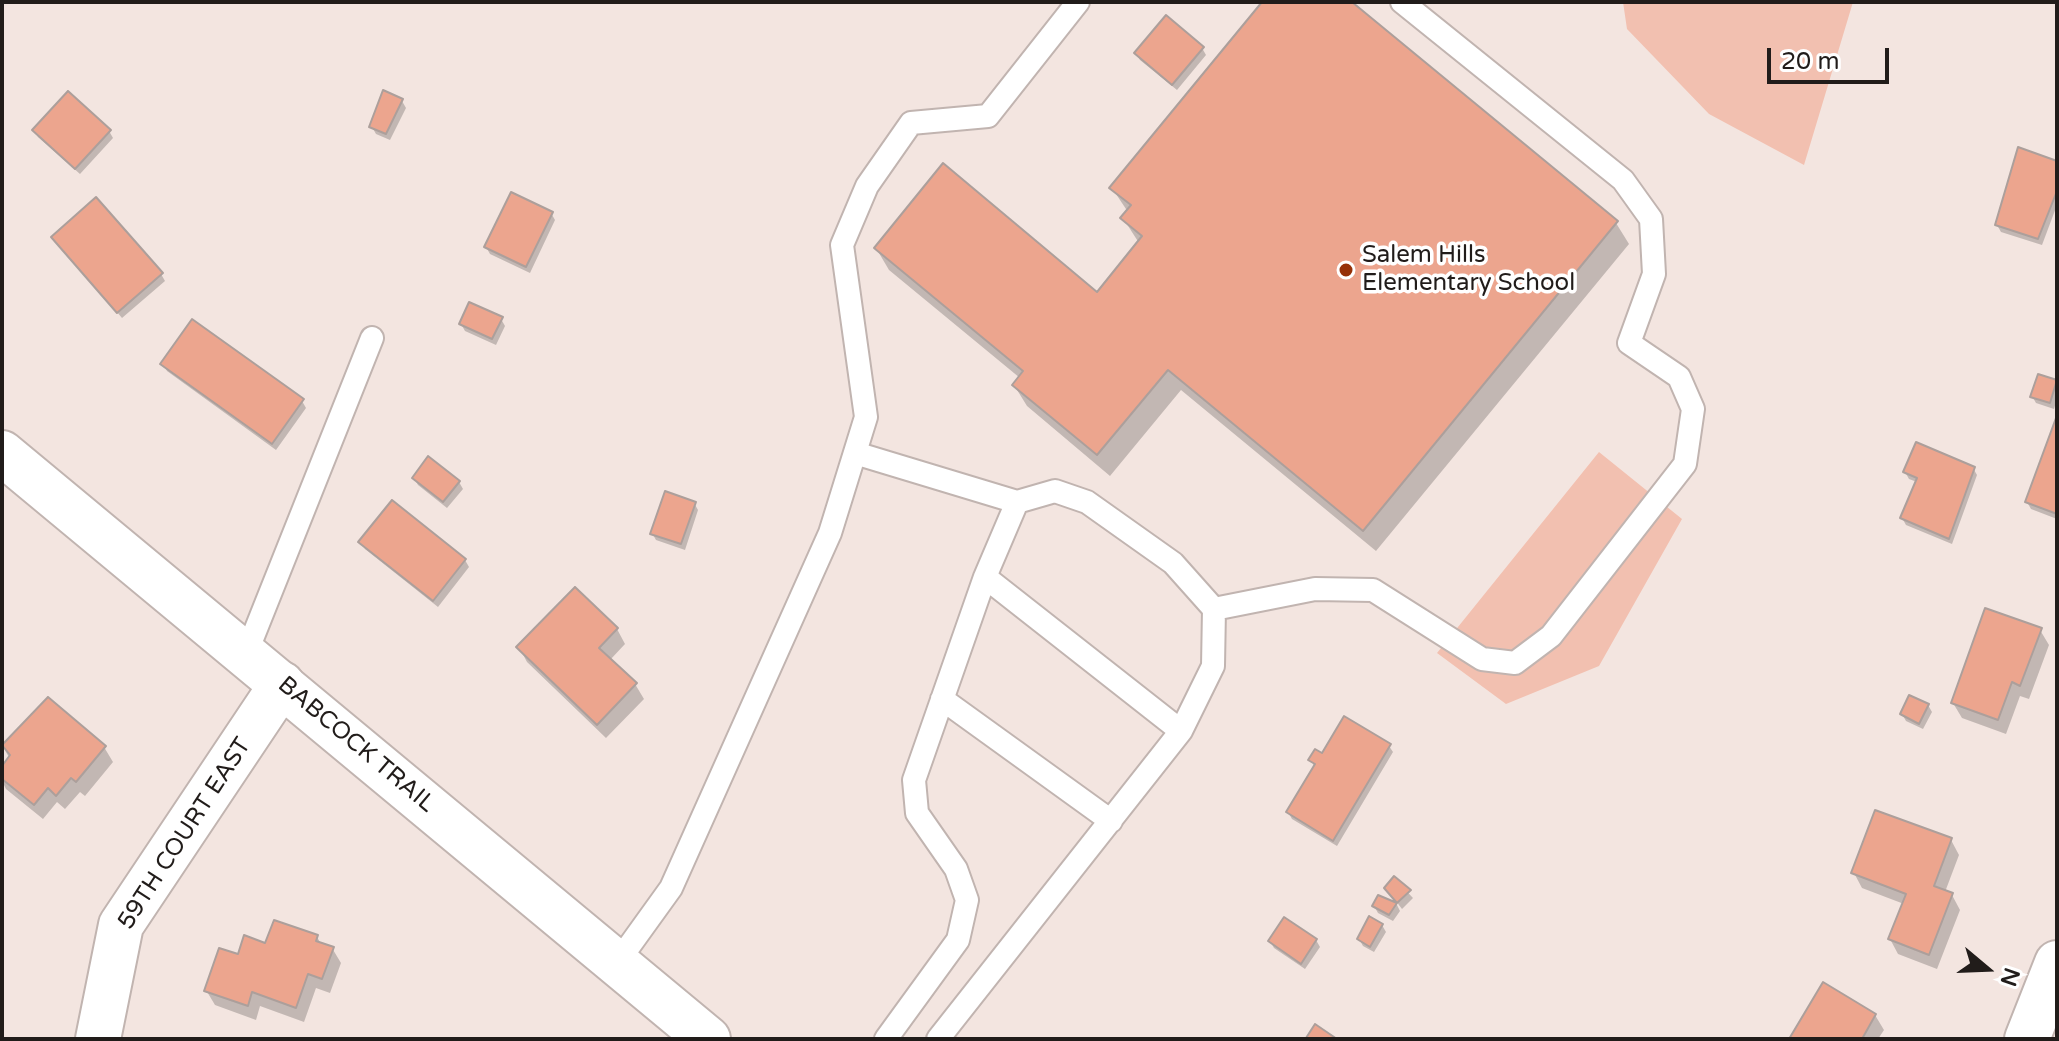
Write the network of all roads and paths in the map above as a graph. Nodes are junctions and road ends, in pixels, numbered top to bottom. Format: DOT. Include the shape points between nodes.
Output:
graph roads {
  1 [pos="1078,2"];
  2 [pos="1402,2"];
  3 [pos="372,338"];
  4 [pos="2,453"];
  5 [pos="855,453"];
  6 [pos="1017,502"];
  7 [pos="985,577"];
  8 [pos="1214,609"];
  9 [pos="246,654"];
  10 [pos="282,684"];
  11 [pos="942,699"];
  12 [pos="1181,731"];
  13 [pos="1111,821"];
  14 [pos="617,963"];
  15 [pos="2057,963"];
  16 [pos="98,1039"];
  17 [pos="708,1039"];
  18 [pos="886,1039"];
  19 [pos="938,1039"];
  20 [pos="2027,1039"];
  1 -- 5 [label="lane" via="988,116 911,123 867,186 842,245 866,417"];
  2 -- 8 [label="lane" via="1623,180 1651,219 1654,274 1629,343 1679,377 1693,409 1685,464 1551,636 1515,663 1482,659 1373,590 1315,589"];
  3 -- 9 [label="lane"];
  4 -- 9 [label="street, BABCOCK TRAIL"];
  5 -- 6 [label="lane"];
  5 -- 14 [label="lane" via="830,533 671,888"];
  6 -- 7 [label="lane"];
  6 -- 8 [label="lane" via="1055,491 1087,502 1173,563"];
  7 -- 11 [label="lane"];
  7 -- 12 [label="lane"];
  8 -- 12 [label="lane" via="1213,666"];
  9 -- 10 [label="street, BABCOCK TRAIL"];
  10 -- 14 [label="street, BABCOCK TRAIL"];
  10 -- 16 [label="street, 59TH COURT EAST" via="121,925"];
  11 -- 13 [label="lane"];
  11 -- 18 [label="lane" via="914,780 917,813 956,869 967,900 958,940"];
  12 -- 13 [label="lane"];
  13 -- 19 [label="lane"];
  14 -- 17 [label="street, BABCOCK TRAIL"];
  15 -- 20 [label="street"];
}
